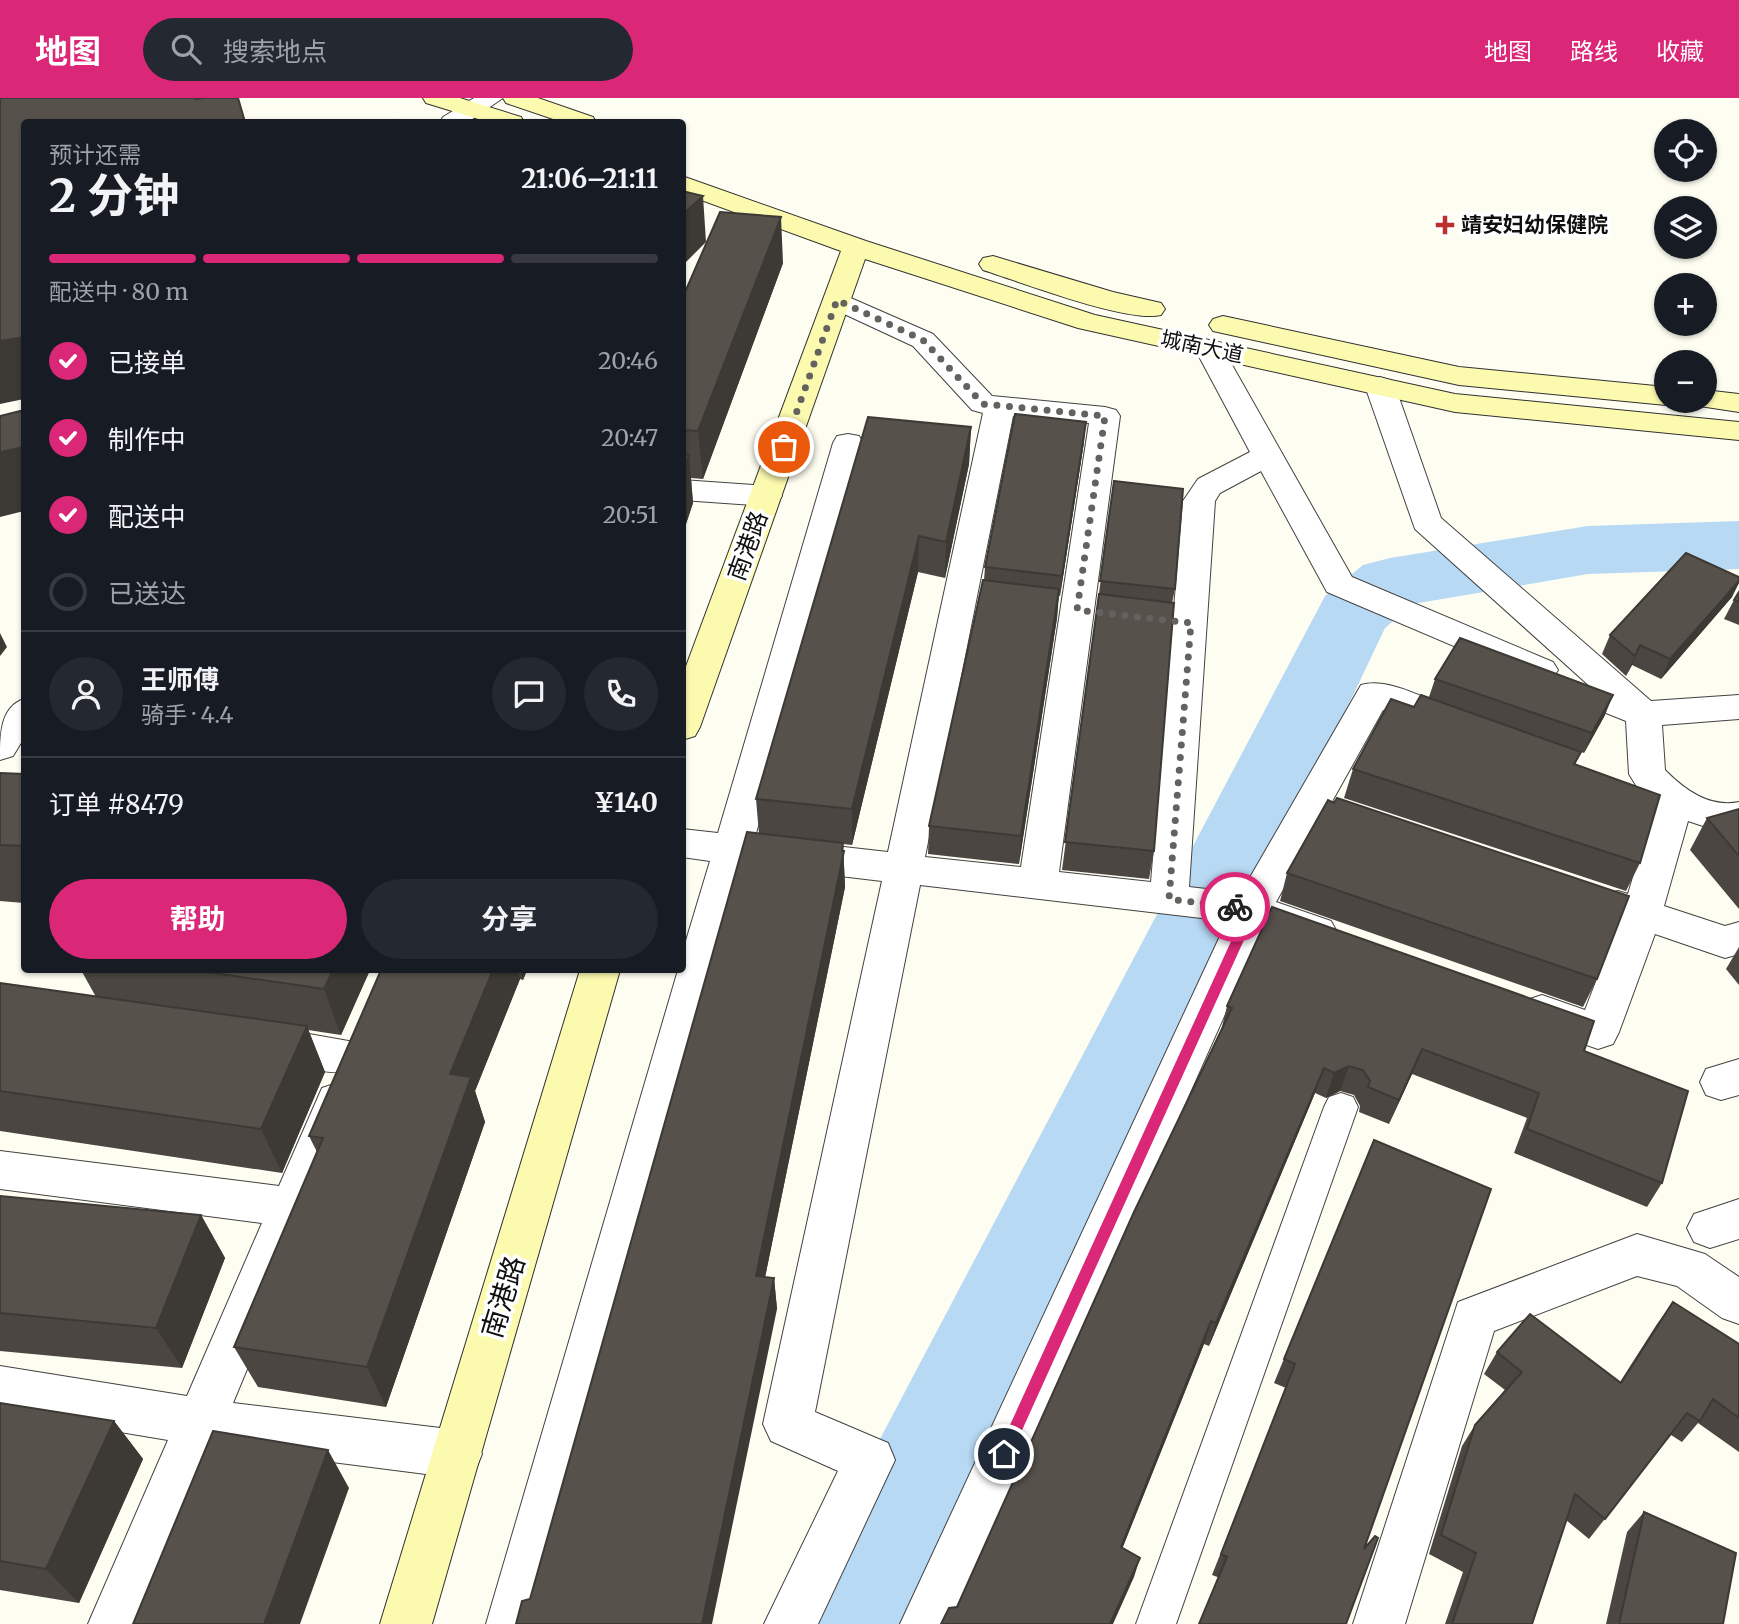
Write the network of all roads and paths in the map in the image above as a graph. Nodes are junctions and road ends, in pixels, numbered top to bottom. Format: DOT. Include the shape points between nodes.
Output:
graph roads {
  1 [pos="435,98"];
  2 [pos="515,98"];
  3 [pos="482,103"];
  4 [pos="457,119"];
  5 [pos="507,119"];
  6 [pos="575,119"];
  7 [pos="686,159"];
  8 [pos="686,185"];
  9 [pos="856,247"];
  10 [pos="837,300"];
  11 [pos="1209,349"];
  12 [pos="1380,386"];
  13 [pos="1654,395"];
  14 [pos="1717,400"];
  15 [pos="1739,402"];
  16 [pos="1000,406"];
  17 [pos="1739,431"];
  18 [pos="848,443"];
  19 [pos="1268,455"];
  20 [pos="686,490"];
  21 [pos="766,496"];
  22 [pos="1738,708"];
  23 [pos="1643,714"];
  24 [pos="21,716"];
  25 [pos="686,716"];
  26 [pos="1466,727"];
  27 [pos="0,747"];
  28 [pos="0,758"];
  29 [pos="21,761"];
  30 [pos="1609,778"];
  31 [pos="1674,802"];
  32 [pos="1313,804"];
  33 [pos="1739,816"];
  34 [pos="1352,817"];
  35 [pos="686,843"];
  36 [pos="733,848"];
  37 [pos="904,869"];
  38 [pos="1038,884"];
  39 [pos="1590,896"];
  40 [pos="1169,899"];
  41 [pos="1252,909"];
  42 [pos="1642,914"];
  43 [pos="1739,938"];
  44 [pos="1354,946"];
  45 [pos="599,973"];
  46 [pos="1508,1000"];
  47 [pos="232,1038"];
  48 [pos="1341,1107"];
  49 [pos="0,1170"];
  50 [pos="292,1207"];
  51 [pos="1739,1303"];
  52 [pos="0,1389"];
  53 [pos="200,1422"];
  54 [pos="457,1454"];
  55 [pos="114,1624"];
  56 [pos="406,1624"];
  57 [pos="512,1624"];
  58 [pos="790,1624"];
  59 [pos="926,1624"];
  60 [pos="1156,1624"];
  61 [pos="1378,1624"];
  1 -- 3 [label="main road"];
  2 -- 6 [label="main road"];
  3 -- 4 [label="street"];
  3 -- 5 [label="main road"];
  7 -- 13 [label="main road, 城南大道" via="880,228 1106,299 1459,376"];
  8 -- 9 [label="main road, 城南大道"];
  9 -- 10 [label="main road, 南港路"];
  9 -- 11 [label="main road, 城南大道" via="1088,322"];
  10 -- 16 [label="street" via="923,340 983,404"];
  10 -- 21 [label="main road, 南港路"];
  11 -- 12 [label="main road, 城南大道"];
  11 -- 19 [label="street"];
  12 -- 17 [label="main road, 城南大道" via="1455,403"];
  12 -- 23 [label="street" via="1426,522"];
  14 -- 15 [label="main road"];
  16 -- 37 [label="street" via="973,597"];
  16 -- 38 [label="street" via="1105,416"];
  18 -- 36 [label="street"];
  19 -- 23 [label="street" via="1339,584"];
  19 -- 40 [label="street" via="1209,486 1199,501 1178,621"];
  20 -- 21 [label="street"];
  21 -- 25 [label="main road, 南港路"];
  22 -- 23 [label="street"];
  23 -- 31 [label="street" via="1647,775"];
  24 -- 27 [label="street"];
  26 -- 32 [label="street" via="1374,694"];
  28 -- 29 [label="street"];
  30 -- 31 [label="street"];
  31 -- 33 [label="street" via="1724,820"];
  31 -- 42 [label="street"];
  32 -- 34 [label="street"];
  32 -- 41 [label="street"];
  35 -- 36 [label="street"];
  36 -- 37 [label="street"];
  36 -- 57 [label="street"];
  37 -- 38 [label="street"];
  37 -- 58 [label="street" via="788,1424 870,1460"];
  38 -- 40 [label="street"];
  39 -- 42 [label="street"];
  40 -- 41 [label="street"];
  41 -- 44 [label="street"];
  41 -- 59 [label="street"];
  42 -- 43 [label="street" via="1725,942"];
  42 -- 46 [label="street" via="1598,1032"];
  45 -- 54 [label="main road, 南港路"];
  47 -- 50 [label="street" via="364,1038"];
  48 -- 60 [label="lane"];
  49 -- 50 [label="street"];
  50 -- 53 [label="street"];
  51 -- 61 [label="street" via="1689,1269 1637,1255 1475,1317"];
  52 -- 53 [label="street"];
  53 -- 54 [label="street"];
  53 -- 55 [label="street"];
  54 -- 56 [label="main road, 南港路"];
}
